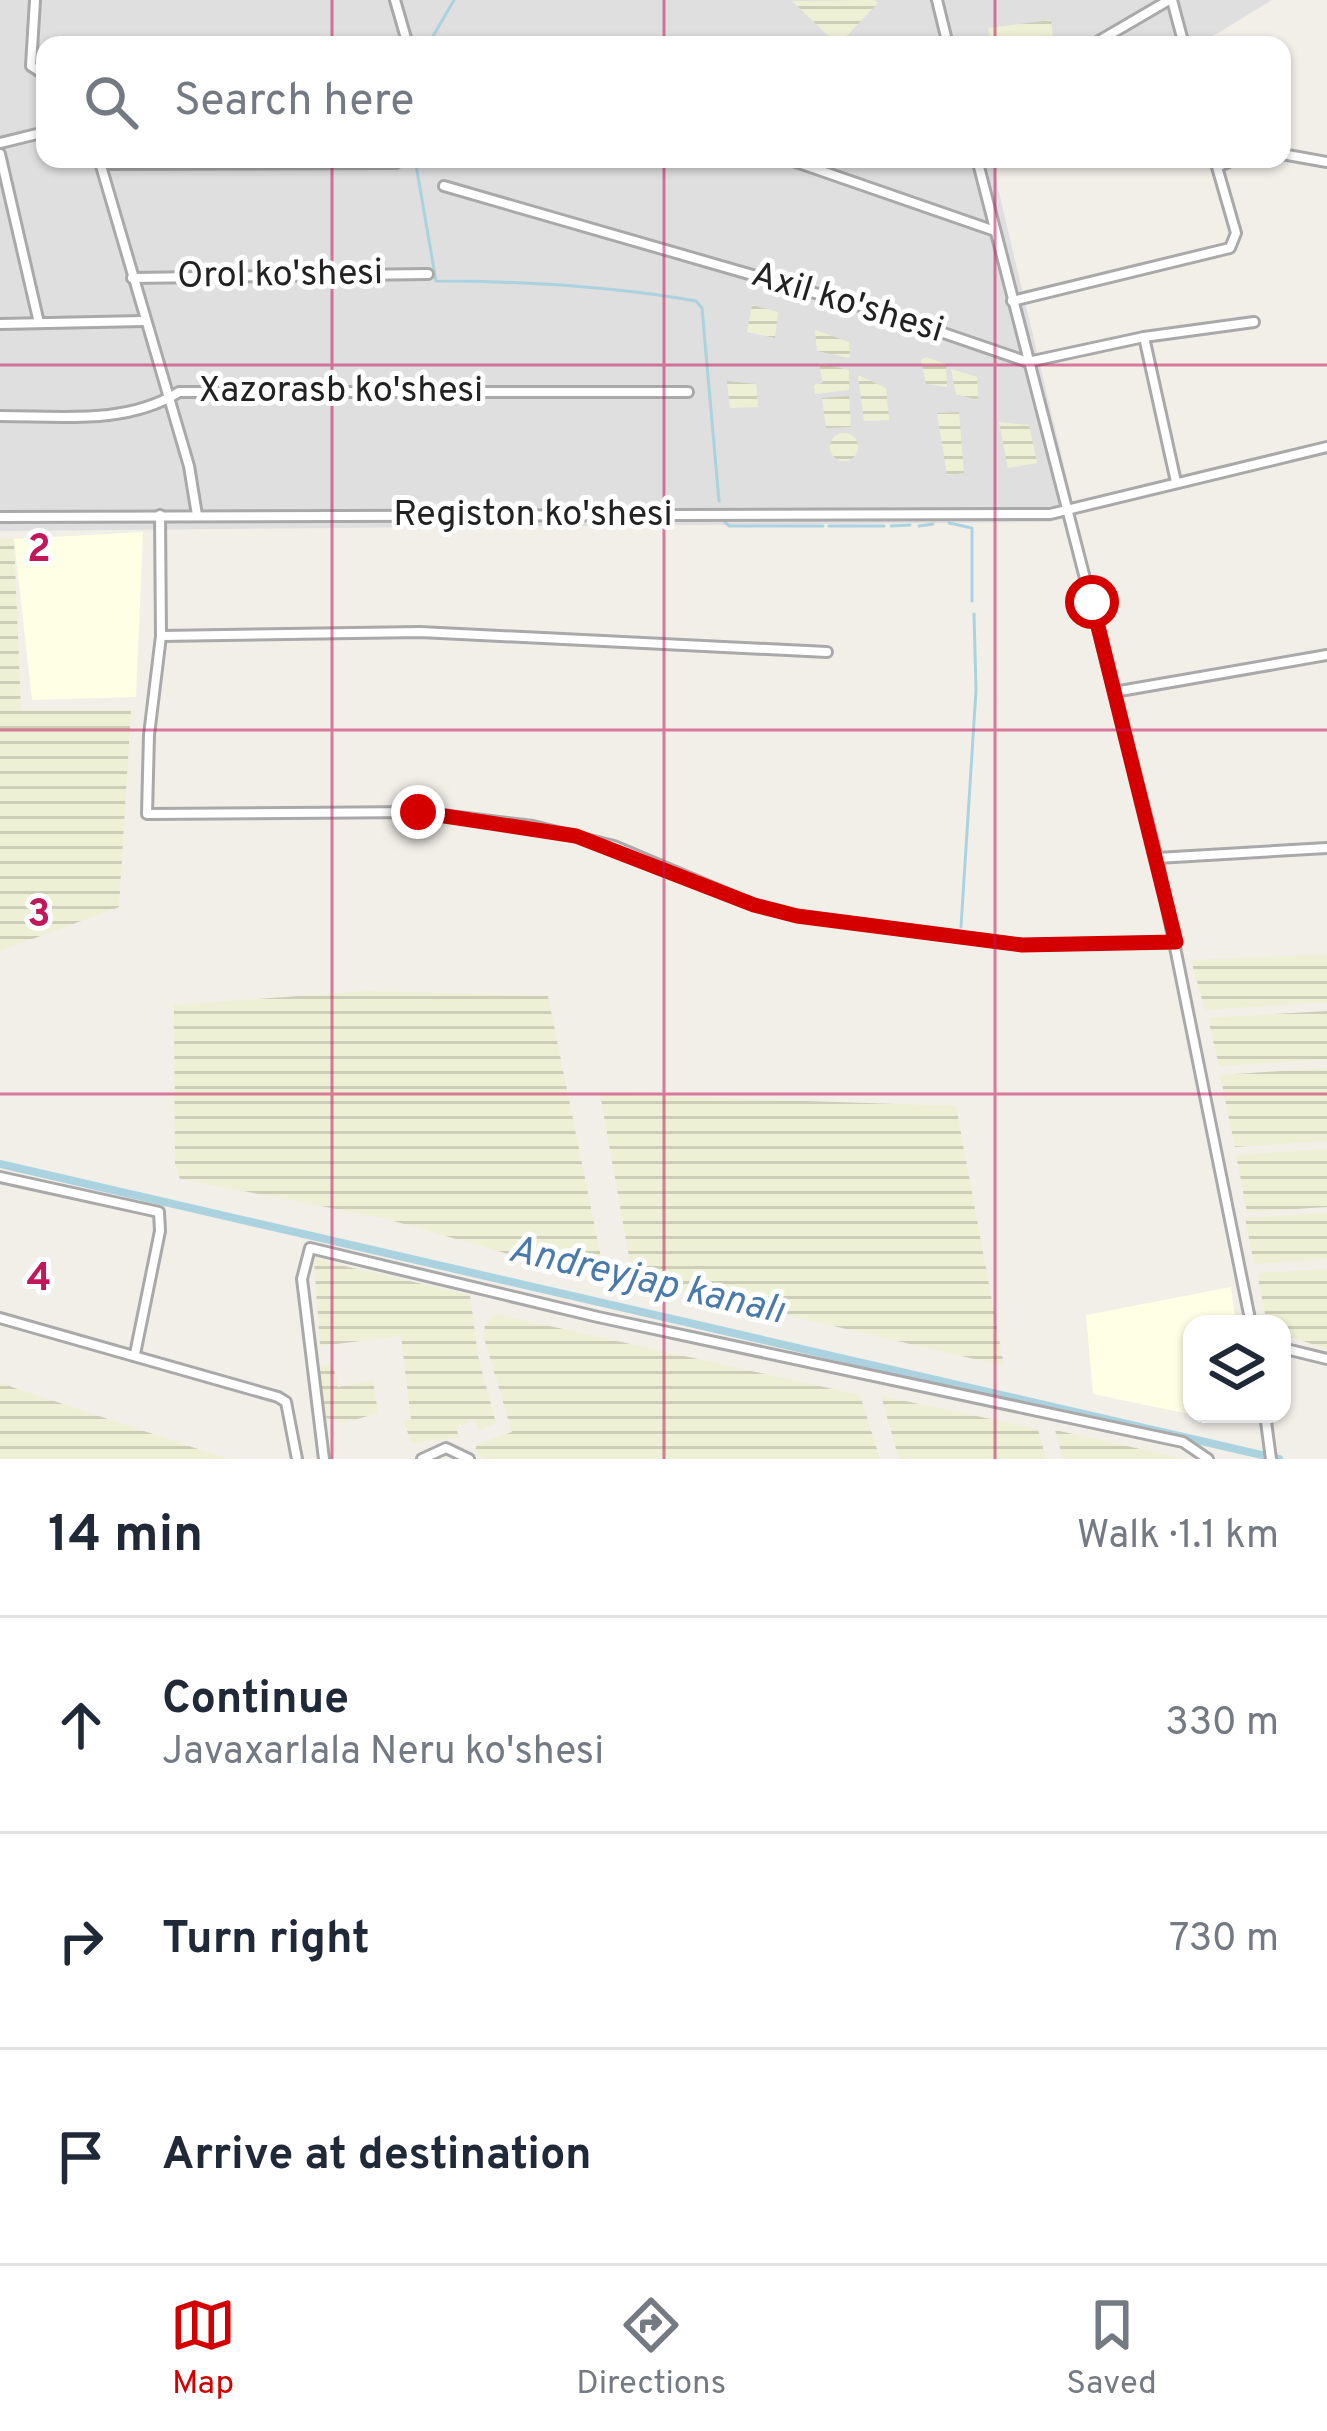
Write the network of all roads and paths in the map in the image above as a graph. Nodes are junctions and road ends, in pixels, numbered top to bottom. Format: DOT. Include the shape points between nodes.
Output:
graph roads {
  1 [pos="35,0"];
  2 [pos="395,0"];
  3 [pos="937,0"];
  4 [pos="1170,0"];
  5 [pos="405,36"];
  6 [pos="946,36"];
  7 [pos="1108,36"];
  8 [pos="1181,36"];
  9 [pos="36,66"];
  10 [pos="36,134"];
  11 [pos="0,143"];
  12 [pos="0,154"];
  13 [pos="1291,156"];
  14 [pos="1327,162"];
  15 [pos="102,168"];
  16 [pos="813,168"];
  17 [pos="979,168"];
  18 [pos="1217,168"];
  19 [pos="444,186"];
  20 [pos="996,232"];
  21 [pos="428,274"];
  22 [pos="132,278"];
  23 [pos="1012,301"];
  24 [pos="143,321"];
  25 [pos="1254,322"];
  26 [pos="40,323"];
  27 [pos="0,324"];
  28 [pos="1144,337"];
  29 [pos="1028,362"];
  30 [pos="688,392"];
  31 [pos="170,398"];
  32 [pos="0,416"];
  33 [pos="1327,447"];
  34 [pos="1176,482"];
  35 [pos="1066,510"];
  36 [pos="160,515"];
  37 [pos="197,515"];
  38 [pos="0,517"];
  39 [pos="161,636"];
  40 [pos="827,652"];
  41 [pos="1327,655"];
  42 [pos="1114,692"];
  43 [pos="1327,848"];
  44 [pos="1157,858"];
  45 [pos="1176,942"];
  46 [pos="0,1177"];
  47 [pos="1249,1315"];
  48 [pos="0,1318"];
  49 [pos="1291,1350"];
  50 [pos="136,1354"];
  51 [pos="1327,1359"];
  52 [pos="1266,1423"];
  53 [pos="297,1459"];
  54 [pos="324,1459"];
  55 [pos="422,1459"];
  56 [pos="470,1459"];
  57 [pos="1208,1459"];
  58 [pos="1271,1459"];
  1 -- 9 [label="street"];
  2 -- 5 [label="street"];
  3 -- 6 [label="street"];
  4 -- 7 [label="street"];
  4 -- 8 [label="street"];
  10 -- 11 [label="street"];
  12 -- 26 [label="street"];
  13 -- 14 [label="street"];
  15 -- 22 [label="street"];
  16 -- 20 [label="street"];
  17 -- 20 [label="street"];
  18 -- 23 [label="street" via="1236,233 1230,248"];
  19 -- 29 [label="street, Axil ko'shesi"];
  20 -- 23 [label="street"];
  21 -- 22 [label="street, Orol ko'shesi"];
  22 -- 24 [label="street"];
  23 -- 29 [label="street"];
  24 -- 26 [label="street"];
  24 -- 31 [label="street"];
  25 -- 28 [label="street"];
  26 -- 27 [label="street"];
  28 -- 29 [label="street"];
  28 -- 34 [label="street"];
  29 -- 35 [label="street"];
  30 -- 31 [label="street, Xazorasb ko'shesi"];
  31 -- 32 [label="street, Xazorasb ko'shesi" via="110,416"];
  31 -- 37 [label="street"];
  33 -- 34 [label="street, Registon ko'shesi"];
  34 -- 35 [label="street, Registon ko'shesi"];
  35 -- 37 [label="street, Registon ko'shesi"];
  35 -- 42 [label="street"];
  36 -- 37 [label="street, Registon ko'shesi"];
  36 -- 38 [label="street, Registon ko'shesi"];
  36 -- 39 [label="street"];
  39 -- 40 [label="street" via="420,632"];
  39 -- 45 [label="street" via="147,814 418,812 533,826 614,846 797,916 1022,945"];
  41 -- 42 [label="street"];
  42 -- 44 [label="street"];
  43 -- 44 [label="street"];
  44 -- 45 [label="street"];
  45 -- 47 [label="street"];
  46 -- 50 [label="street" via="159,1212"];
  48 -- 50 [label="street"];
  49 -- 51 [label="street"];
  50 -- 53 [label="street" via="286,1402"];
  52 -- 58 [label="street"];
  54 -- 57 [label="street" via="302,1279 310,1248 1184,1442"];
  55 -- 56 [label="street" via="446,1448"];
}
